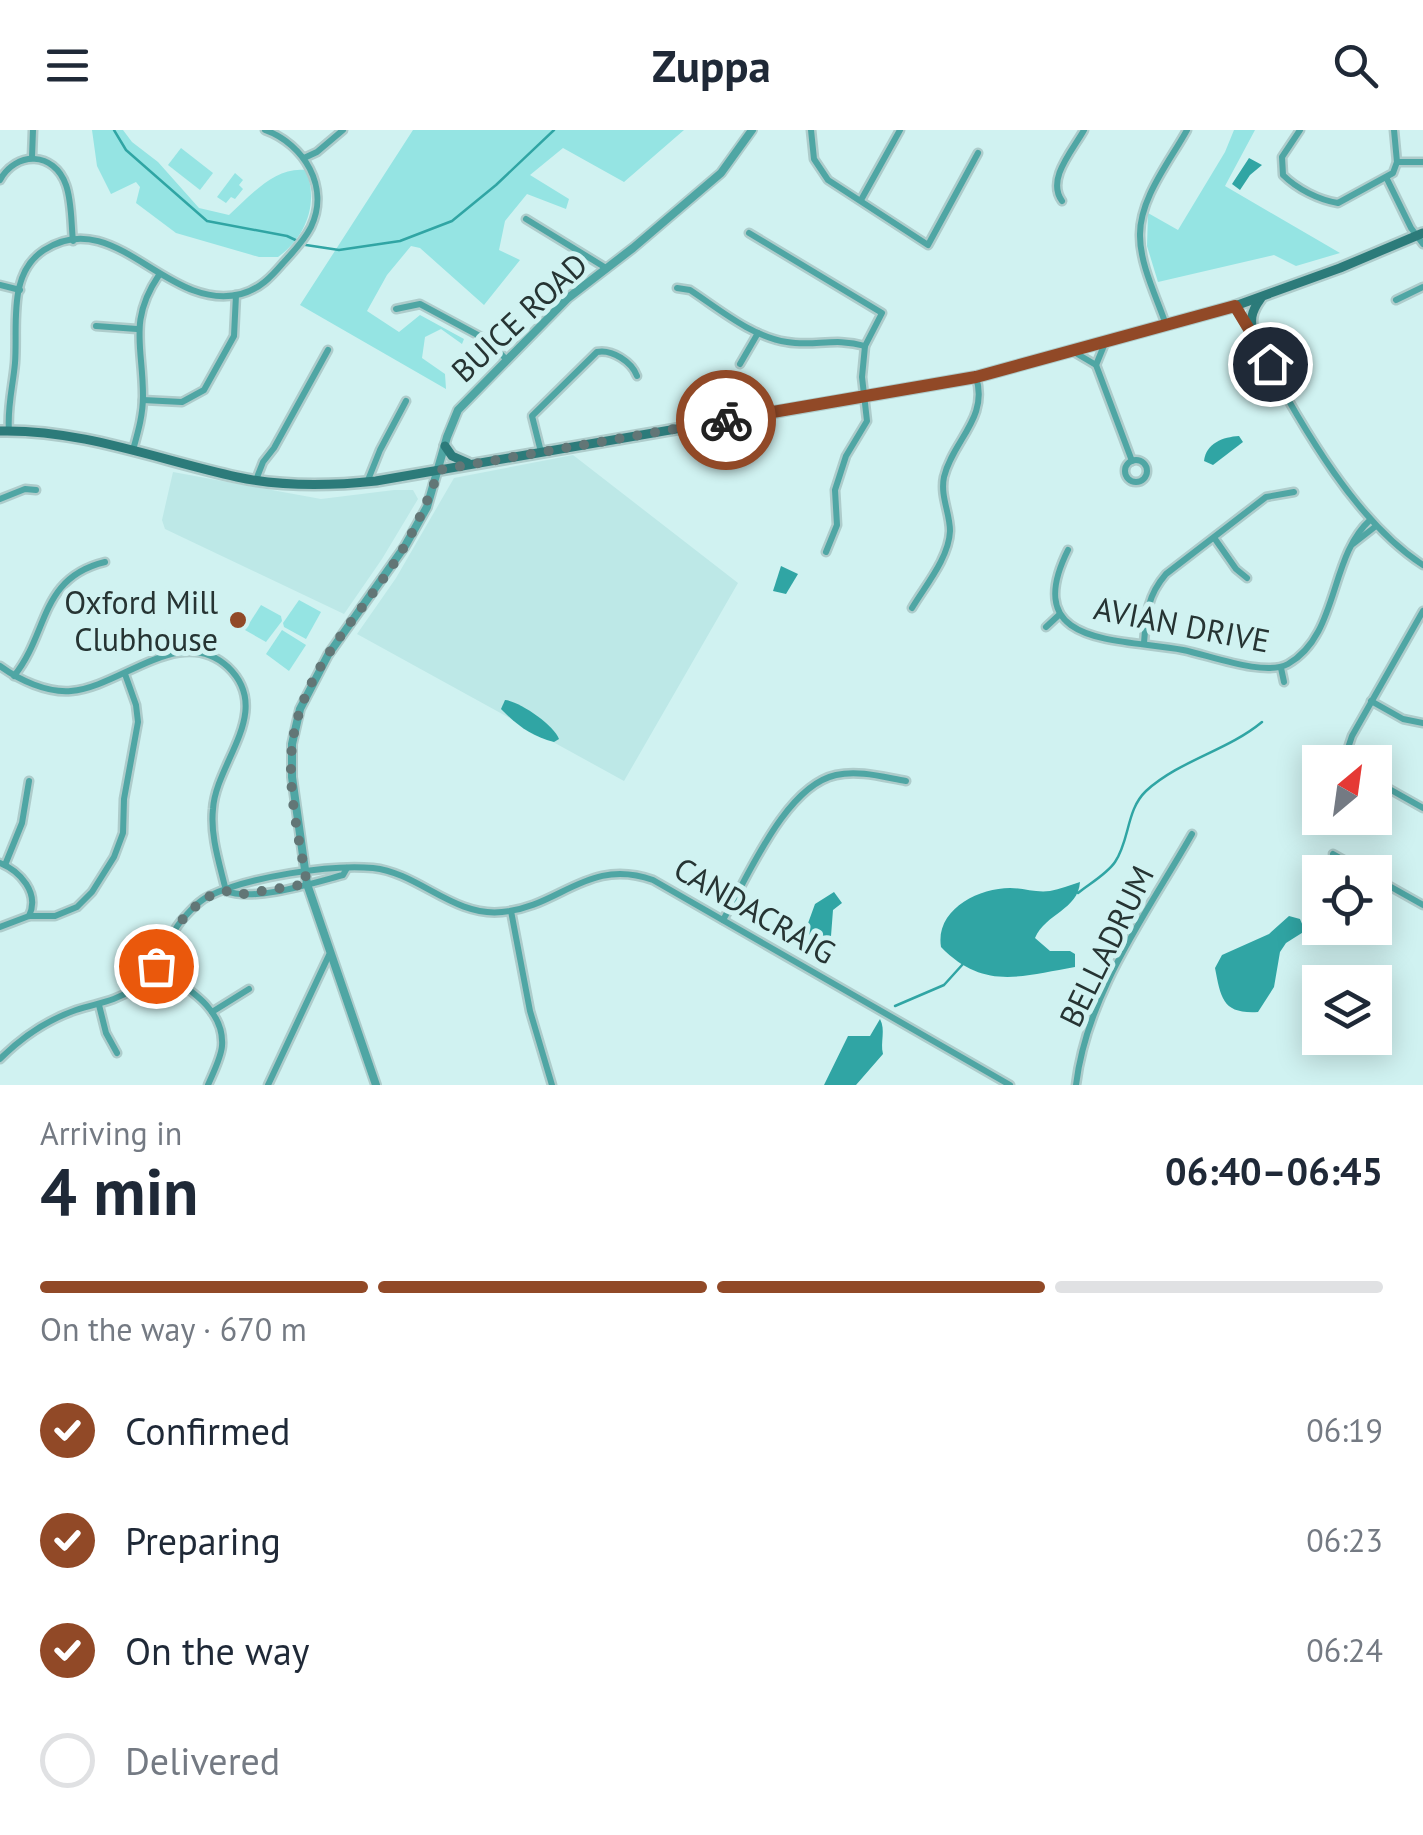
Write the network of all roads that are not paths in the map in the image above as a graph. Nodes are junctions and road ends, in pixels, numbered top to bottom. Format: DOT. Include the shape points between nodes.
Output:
graph roads {
  1 [pos="33,130"];
  2 [pos="265,130"];
  3 [pos="343,130"];
  4 [pos="752,130"];
  5 [pos="810,130"];
  6 [pos="900,130"];
  7 [pos="1084,130"];
  8 [pos="1187,130"];
  9 [pos="1300,130"];
  10 [pos="1394,130"];
  11 [pos="978,153"];
  12 [pos="32,157"];
  13 [pos="304,158"];
  14 [pos="1398,162"];
  15 [pos="1423,162"];
  16 [pos="1387,179"];
  17 [pos="0,180"];
  18 [pos="860,200"];
  19 [pos="1062,201"];
  20 [pos="526,219"];
  21 [pos="748,233"];
  22 [pos="1421,237"];
  23 [pos="72,241"];
  24 [pos="606,268"];
  25 [pos="159,275"];
  26 [pos="0,286"];
  27 [pos="1423,287"];
  28 [pos="677,288"];
  29 [pos="20,290"];
  30 [pos="236,295"];
  31 [pos="1263,296"];
  32 [pos="1396,300"];
  33 [pos="1235,306"];
  34 [pos="396,309"];
  35 [pos="96,326"];
  36 [pos="1166,326"];
  37 [pos="137,329"];
  38 [pos="758,333"];
  39 [pos="1254,338"];
  40 [pos="1105,343"];
  41 [pos="865,346"];
  42 [pos="328,350"];
  43 [pos="1074,352"];
  44 [pos="507,360"];
  45 [pos="740,364"];
  46 [pos="1096,365"];
  47 [pos="637,376"];
  48 [pos="976,377"];
  49 [pos="865,397"];
  50 [pos="143,400"];
  51 [pos="406,400"];
  52 [pos="4,431"];
  53 [pos="445,446"];
  54 [pos="134,450"];
  55 [pos="540,452"];
  56 [pos="1132,461"];
  57 [pos="376,464"];
  58 [pos="470,464"];
  59 [pos="439,470"];
  60 [pos="390,478"];
  61 [pos="256,480"];
  62 [pos="366,482"];
  63 [pos="36,490"];
  64 [pos="1294,492"];
  65 [pos="0,499"];
  66 [pos="1373,523"];
  67 [pos="1215,539"];
  68 [pos="1068,550"];
  69 [pos="826,552"];
  70 [pos="105,562"];
  71 [pos="1423,565"];
  72 [pos="1246,578"];
  73 [pos="912,608"];
  74 [pos="1060,614"];
  75 [pos="1422,615"];
  76 [pos="1046,627"];
  77 [pos="1144,643"];
  78 [pos="0,666"];
  79 [pos="1281,668"];
  80 [pos="125,674"];
  81 [pos="14,676"];
  82 [pos="1284,682"];
  83 [pos="1371,701"];
  84 [pos="1423,723"];
  85 [pos="1349,745"];
  86 [pos="29,781"];
  87 [pos="906,781"];
  88 [pos="1392,791"];
  89 [pos="1423,808"];
  90 [pos="1192,834"];
  91 [pos="3,864"];
  92 [pos="346,868"];
  93 [pos="305,873"];
  94 [pos="307,884"];
  95 [pos="1392,888"];
  96 [pos="226,891"];
  97 [pos="1423,905"];
  98 [pos="511,911"];
  99 [pos="30,916"];
  100 [pos="723,920"];
  101 [pos="0,926"];
  102 [pos="329,954"];
  103 [pos="156,966"];
  104 [pos="248,989"];
  105 [pos="99,1005"];
  106 [pos="212,1012"];
  107 [pos="117,1052"];
  108 [pos="0,1058"];
  109 [pos="208,1085"];
  110 [pos="268,1085"];
  111 [pos="376,1085"];
  112 [pos="552,1085"];
  113 [pos="1010,1085"];
  114 [pos="1076,1085"];
  1 -- 12 [label="street"];
  2 -- 13 [label="street"];
  3 -- 13 [label="street"];
  4 -- 24 [label="street, BUICE ROAD" via="721,173"];
  5 -- 18 [label="street" via="820,170"];
  6 -- 18 [label="street"];
  7 -- 19 [label="street" via="1056,180"];
  8 -- 36 [label="street" via="1148,200 1140,234"];
  9 -- 16 [label="street" via="1281,164 1295,185 1338,203"];
  10 -- 14 [label="street"];
  11 -- 18 [label="street" via="928,245"];
  12 -- 17 [label="street" via="12,164"];
  12 -- 23 [label="street" via="64,180"];
  13 -- 30 [label="street" via="317,192 310,229 268,280"];
  14 -- 15 [label="street"];
  14 -- 16 [label="street"];
  16 -- 22 [label="street"];
  20 -- 24 [label="street"];
  21 -- 41 [label="street" via="882,313"];
  22 -- 31 [label="main road"];
  23 -- 25 [label="street" via="112,243"];
  23 -- 29 [label="street" via="37,256"];
  24 -- 44 [label="street, BUICE ROAD"];
  25 -- 30 [label="street" via="199,291"];
  25 -- 37 [label="street"];
  26 -- 29 [label="street"];
  27 -- 32 [label="street"];
  28 -- 38 [label="street"];
  29 -- 52 [label="street"];
  30 -- 50 [label="street" via="234,336 204,390 182,402"];
  31 -- 33 [label="main road"];
  31 -- 39 [label="main road" via="1252,310"];
  33 -- 36 [label="main road"];
  33 -- 39 [label="street"];
  34 -- 44 [label="street" via="420,304 487,340"];
  35 -- 37 [label="street"];
  36 -- 40 [label="main road"];
  37 -- 50 [label="street"];
  38 -- 41 [label="street" via="788,343"];
  38 -- 45 [label="street"];
  39 -- 66 [label="street" via="1334,472"];
  40 -- 43 [label="main road"];
  40 -- 46 [label="street"];
  41 -- 49 [label="street"];
  42 -- 61 [label="street"];
  43 -- 46 [label="street"];
  43 -- 48 [label="main road"];
  44 -- 53 [label="street, BUICE ROAD" via="458,410"];
  46 -- 56 [label="street"];
  47 -- 55 [label="street" via="615,354 597,352 532,416"];
  48 -- 49 [label="main road"];
  48 -- 73 [label="street" via="977,413 944,480 948,544"];
  49 -- 55 [label="main road"];
  49 -- 69 [label="street" via="867,421 835,490 837,526"];
  50 -- 54 [label="street"];
  51 -- 57 [label="street"];
  52 -- 54 [label="main road"];
  53 -- 58 [label="main road"];
  53 -- 59 [label="street, BUICE ROAD"];
  54 -- 61 [label="main road"];
  55 -- 58 [label="main road"];
  57 -- 60 [label="street"];
  57 -- 62 [label="street"];
  58 -- 59 [label="main road"];
  59 -- 60 [label="main road"];
  59 -- 93 [label="street, BUICE ROAD" via="414,532 328,654 300,709 292,776"];
  60 -- 62 [label="main road"];
  61 -- 62 [label="main road"];
  63 -- 65 [label="street"];
  64 -- 67 [label="street" via="1266,497"];
  66 -- 71 [label="street"];
  66 -- 79 [label="street, AVIAN DRIVE" via="1353,544 1314,641"];
  67 -- 72 [label="street"];
  67 -- 77 [label="street" via="1154,588"];
  68 -- 74 [label="street, AVIAN DRIVE" via="1054,580"];
  70 -- 81 [label="street" via="72,576 48,603"];
  74 -- 76 [label="street"];
  74 -- 77 [label="street, AVIAN DRIVE" via="1091,638"];
  75 -- 83 [label="street"];
  77 -- 79 [label="street, AVIAN DRIVE"];
  78 -- 81 [label="street"];
  79 -- 82 [label="street"];
  80 -- 81 [label="street" via="70,690"];
  80 -- 96 [label="street" via="168,654 196,652 231,669 239,683 244,725 212,810"];
  80 -- 99 [label="street" via="138,722 120,842 85,901 56,916"];
  83 -- 84 [label="street"];
  83 -- 85 [label="street"];
  86 -- 91 [label="street" via="22,823"];
  87 -- 100 [label="street" via="847,773 806,788 786,810"];
  88 -- 89 [label="street"];
  90 -- 114 [label="street, BELLADRUM" via="1100,1000"];
  91 -- 99 [label="street" via="26,883"];
  92 -- 93 [label="street, CANDACRAIG"];
  92 -- 94 [label="street" via="343,875"];
  92 -- 98 [label="street, CANDACRAIG" via="387,872 469,909"];
  93 -- 94 [label="street, BUICE ROAD"];
  93 -- 96 [label="street, CANDACRAIG"];
  94 -- 96 [label="street"];
  94 -- 102 [label="street, BUICE ROAD"];
  95 -- 97 [label="street"];
  96 -- 103 [label="street" via="204,898 178,924"];
  98 -- 100 [label="street, CANDACRAIG" via="590,877 622,872 654,880"];
  98 -- 112 [label="street"];
  99 -- 101 [label="street"];
  100 -- 113 [label="street, CANDACRAIG"];
  102 -- 110 [label="street"];
  102 -- 111 [label="street, BUICE ROAD"];
  103 -- 105 [label="street" via="136,987"];
  103 -- 106 [label="street"];
  104 -- 106 [label="street"];
  105 -- 107 [label="street"];
  105 -- 108 [label="street" via="38,1026"];
  106 -- 109 [label="street" via="222,1045"];
}
